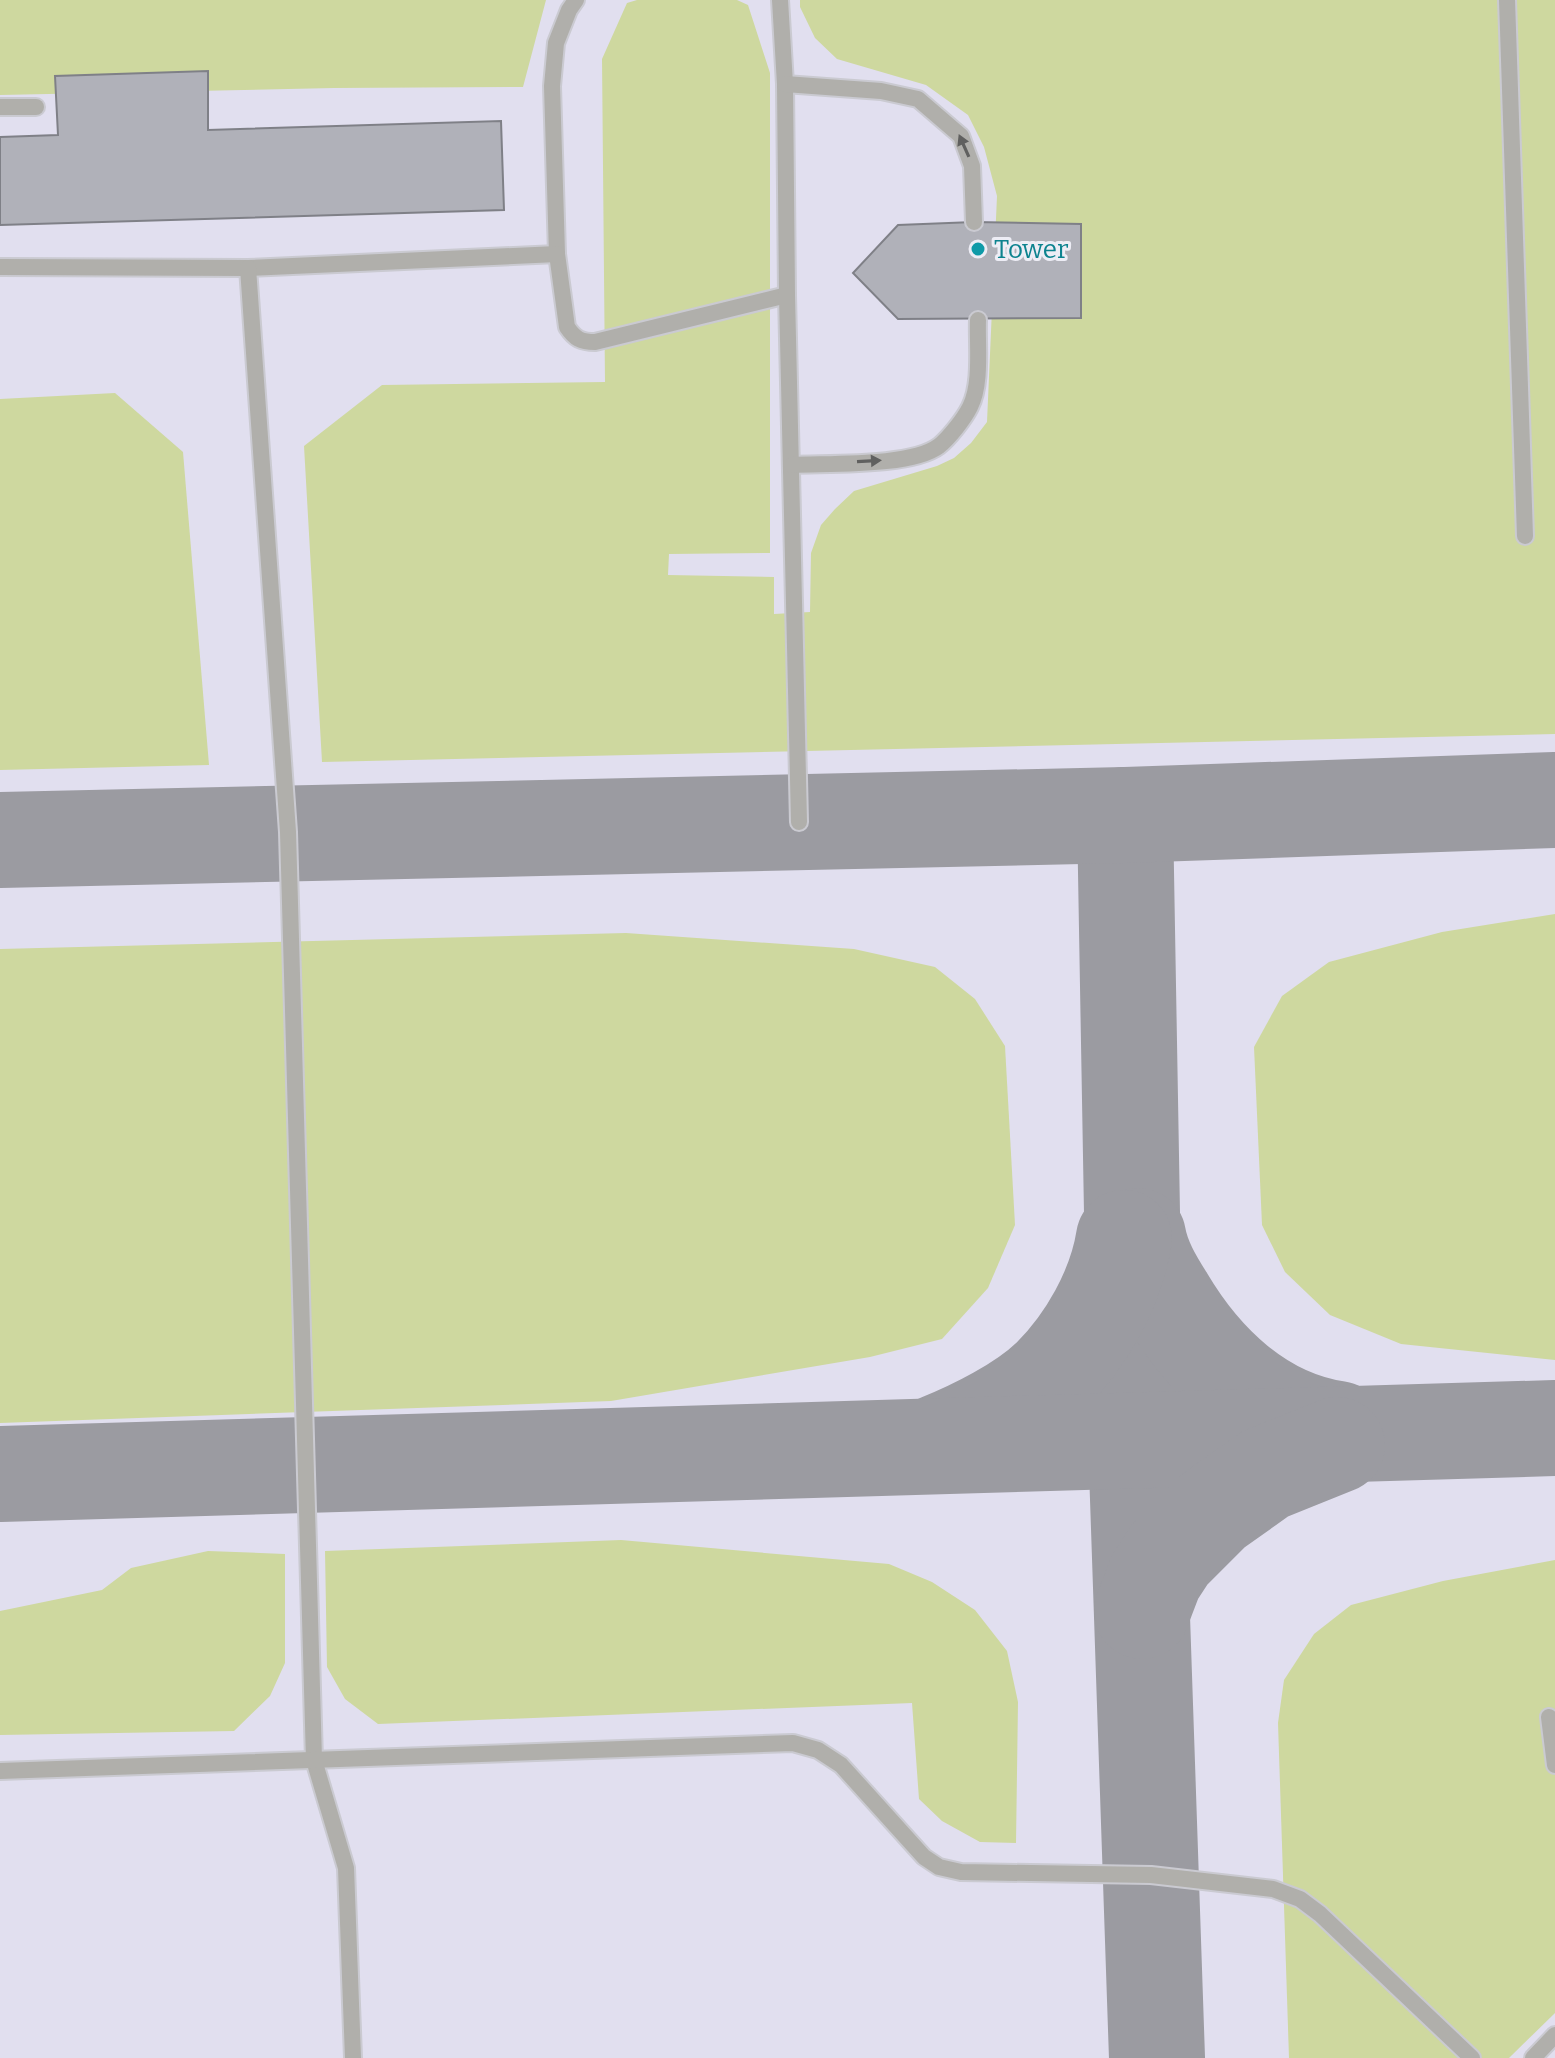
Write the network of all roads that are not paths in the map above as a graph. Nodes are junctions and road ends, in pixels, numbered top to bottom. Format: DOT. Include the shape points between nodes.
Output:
graph roads {
  1 [pos="576,0"];
  2 [pos="780,0"];
  3 [pos="1507,0"];
  4 [pos="785,84"];
  5 [pos="0,107"];
  6 [pos="36,107"];
  7 [pos="974,222"];
  8 [pos="557,254"];
  9 [pos="0,267"];
  10 [pos="248,268"];
  11 [pos="787,295"];
  12 [pos="978,320"];
  13 [pos="792,465"];
  14 [pos="1525,536"];
  15 [pos="799,822"];
  16 [pos="1549,1717"];
  17 [pos="314,1760"];
  18 [pos="1555,1765"];
  19 [pos="0,1771"];
  20 [pos="1555,2035"];
  21 [pos="353,2058"];
  22 [pos="1472,2058"];
  23 [pos="1533,2058"];
  1 -- 8 [label="lane" via="556,43 552,86"];
  2 -- 4 [label="lane"];
  3 -- 14 [label="lane"];
  7 -- 4 [label="lane, one-way" via="972,166 961,136 918,99"];
  4 -- 11 [label="lane"];
  5 -- 6 [label="lane"];
  8 -- 10 [label="lane"];
  8 -- 11 [label="lane" via="567,327 582,342"];
  9 -- 10 [label="lane"];
  10 -- 17 [label="lane" via="288,832"];
  11 -- 13 [label="lane"];
  13 -- 12 [label="lane, one-way" via="895,460 938,446 970,407"];
  13 -- 15 [label="lane"];
  16 -- 18 [label="lane"];
  17 -- 19 [label="lane"];
  17 -- 21 [label="lane" via="346,1868"];
  17 -- 22 [label="lane" via="793,1743 818,1750 841,1765 939,1867 961,1872 1151,1875 1273,1889 1300,1899"];
  20 -- 23 [label="lane"];
}
